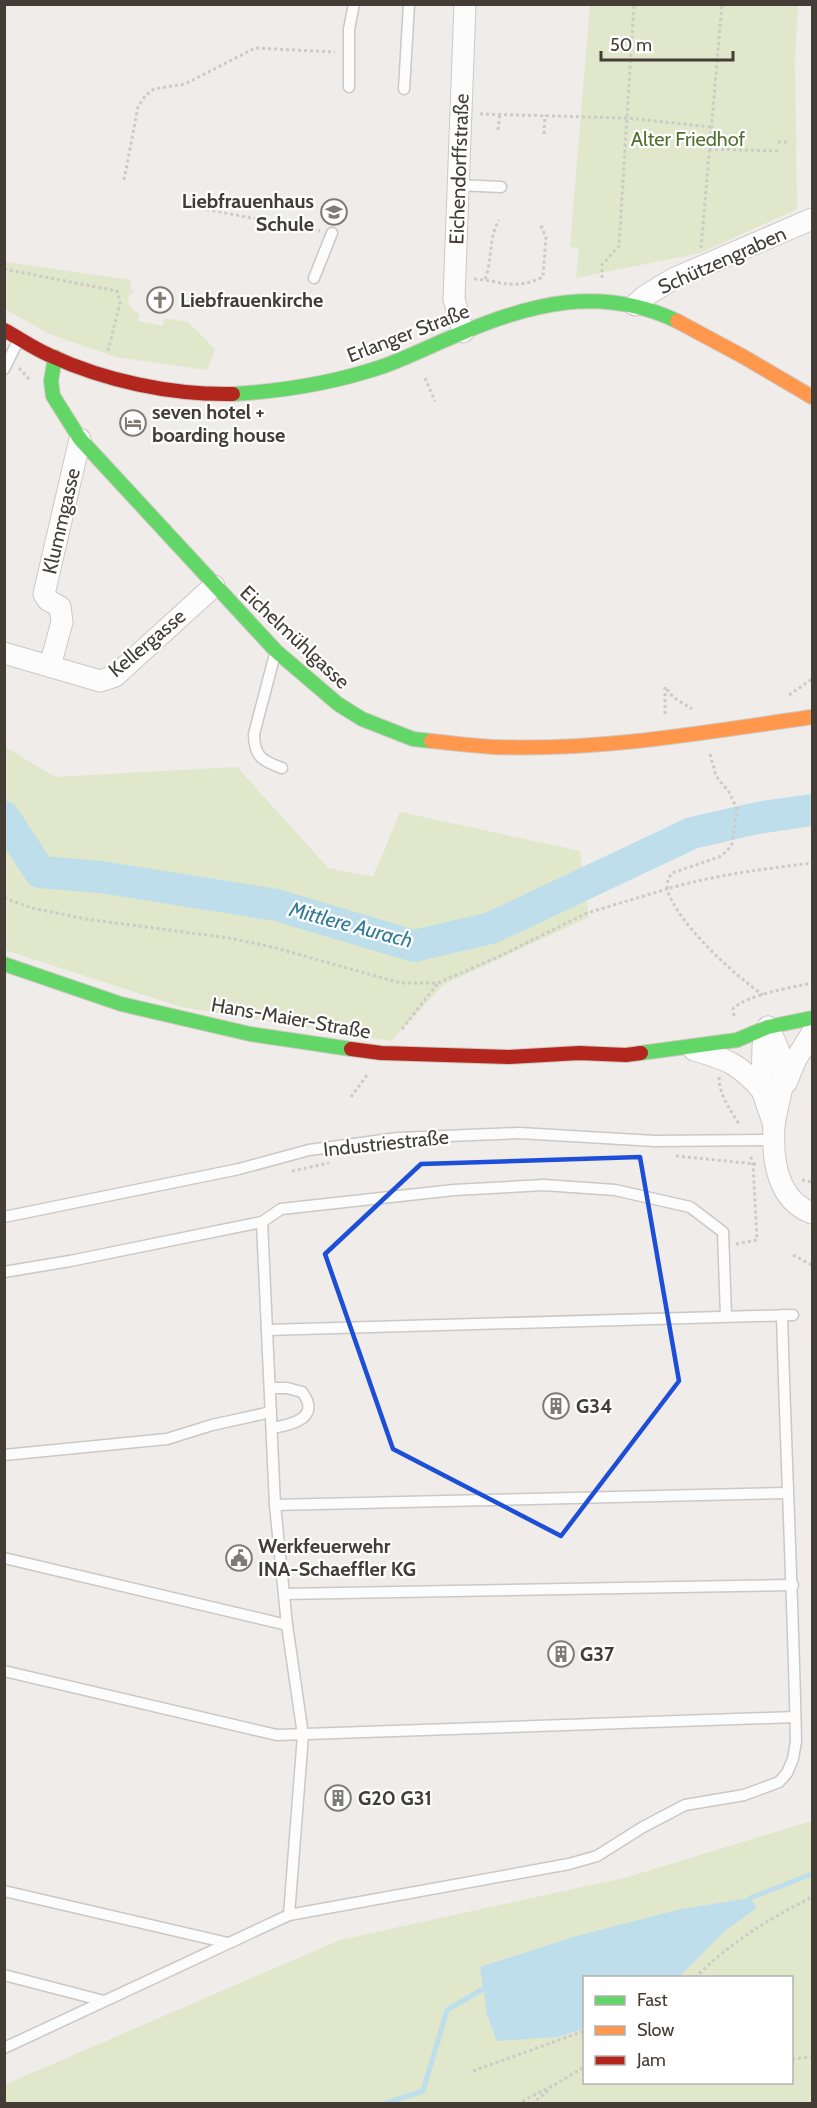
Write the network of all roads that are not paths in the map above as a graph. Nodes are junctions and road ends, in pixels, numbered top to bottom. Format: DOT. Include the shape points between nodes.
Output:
graph roads {
  1 [pos="354,4"];
  2 [pos="409,4"];
  3 [pos="465,4"];
  4 [pos="349,87"];
  5 [pos="404,89"];
  6 [pos="459,185"];
  7 [pos="501,187"];
  8 [pos="813,219"];
  9 [pos="332,233"];
  10 [pos="314,278"];
  11 [pos="635,305"];
  12 [pos="4,330"];
  13 [pos="463,332"];
  14 [pos="20,338"];
  15 [pos="55,357"];
  16 [pos="4,369"];
  17 [pos="813,397"];
  18 [pos="80,439"];
  19 [pos="214,586"];
  20 [pos="276,651"];
  21 [pos="4,653"];
  22 [pos="50,666"];
  23 [pos="813,717"];
  24 [pos="282,768"];
  25 [pos="4,964"];
  26 [pos="813,1018"];
  27 [pos="740,1020"];
  28 [pos="768,1027"];
  29 [pos="813,1033"];
  30 [pos="624,1041"];
  31 [pos="687,1048"];
  32 [pos="579,1053"];
  33 [pos="772,1092"];
  34 [pos="774,1133"];
  35 [pos="813,1213"];
  36 [pos="4,1217"];
  37 [pos="262,1222"];
  38 [pos="4,1272"];
  39 [pos="726,1317"];
  40 [pos="267,1330"];
  41 [pos="270,1388"];
  42 [pos="271,1412"];
  43 [pos="272,1428"];
  44 [pos="4,1455"];
  45 [pos="787,1493"];
  46 [pos="275,1505"];
  47 [pos="4,1558"];
  48 [pos="793,1585"];
  49 [pos="284,1594"];
  50 [pos="287,1625"];
  51 [pos="4,1671"];
  52 [pos="795,1717"];
  53 [pos="303,1734"];
  54 [pos="4,1891"];
  55 [pos="289,1915"];
  56 [pos="228,1943"];
  57 [pos="4,1975"];
  58 [pos="105,2001"];
  59 [pos="4,2048"];
  1 -- 4 [label="lane" via="349,29"];
  2 -- 5 [label="lane"];
  3 -- 6 [label="street, Eichendorffstraße"];
  6 -- 7 [label="lane"];
  6 -- 13 [label="street, Eichendorffstraße" via="454,299"];
  8 -- 11 [label="street, Schützengraben" via="673,279"];
  9 -- 10 [label="lane"];
  11 -- 13 [label="street, Erlanger Straße" via="599,301 548,306 508,315"];
  11 -- 17 [label="street, Erlanger Straße" via="678,321"];
  12 -- 14 [label="street, Erlanger Straße"];
  13 -- 15 [label="street, Erlanger Straße" via="370,371 252,393 168,390"];
  14 -- 15 [label="street, Erlanger Straße"];
  14 -- 16 [label="lane"];
  15 -- 18 [label="street, Eichelmühlgasse" via="53,396"];
  18 -- 19 [label="street, Eichelmühlgasse" via="120,474"];
  18 -- 22 [label="street, Klummgasse" via="44,590 45,597 60,607 63,616"];
  19 -- 20 [label="street, Eichelmühlgasse"];
  19 -- 22 [label="street, Kellergasse" via="115,676 100,681"];
  20 -- 23 [label="street, Eichelmühlgasse" via="338,704 362,719 413,739 494,747 570,746 706,733"];
  20 -- 24 [label="lane" via="254,744 266,762"];
  21 -- 22 [label="street, Kellergasse"];
  25 -- 32 [label="street, Hans-Maier-Straße" via="121,1004 250,1034 381,1053 509,1057"];
  26 -- 28 [label="street, Hans-Maier-Straße"];
  27 -- 28 [label="street, Hans-Maier-Straße"];
  28 -- 31 [label="street, Hans-Maier-Straße" via="737,1040"];
  28 -- 33 [label="street" via="783,1069"];
  29 -- 33 [label="street"];
  30 -- 32 [label="street, Hans-Maier-Straße"];
  31 -- 32 [label="street, Hans-Maier-Straße" via="626,1055"];
  31 -- 33 [label="street" via="722,1058"];
  33 -- 34 [label="street"];
  34 -- 35 [label="street" via="775,1158 785,1192"];
  34 -- 36 [label="lane, Industriestraße" via="746,1141 655,1141 519,1133 398,1138 309,1150"];
  37 -- 38 [label="lane"];
  37 -- 39 [label="lane" via="280,1209 454,1190 544,1185 615,1190 690,1207 723,1232"];
  37 -- 40 [label="lane"];
  39 -- 40 [label="lane"];
  39 -- 45 [label="lane" via="788,1315"];
  40 -- 41 [label="lane"];
  41 -- 42 [label="lane"];
  41 -- 43 [label="lane" via="287,1388 307,1397 301,1421"];
  42 -- 43 [label="lane"];
  42 -- 44 [label="lane" via="167,1439"];
  43 -- 46 [label="lane"];
  45 -- 46 [label="lane"];
  45 -- 48 [label="lane"];
  46 -- 49 [label="lane"];
  47 -- 50 [label="lane"];
  48 -- 49 [label="lane"];
  48 -- 52 [label="lane"];
  49 -- 50 [label="lane"];
  50 -- 53 [label="lane"];
  51 -- 53 [label="lane" via="277,1735"];
  52 -- 53 [label="lane"];
  52 -- 55 [label="lane" via="793,1759 779,1782 744,1796 685,1805 597,1856"];
  53 -- 55 [label="lane"];
  54 -- 56 [label="lane"];
  55 -- 56 [label="lane"];
  56 -- 58 [label="lane"];
  57 -- 58 [label="lane"];
  58 -- 59 [label="lane"];
}
